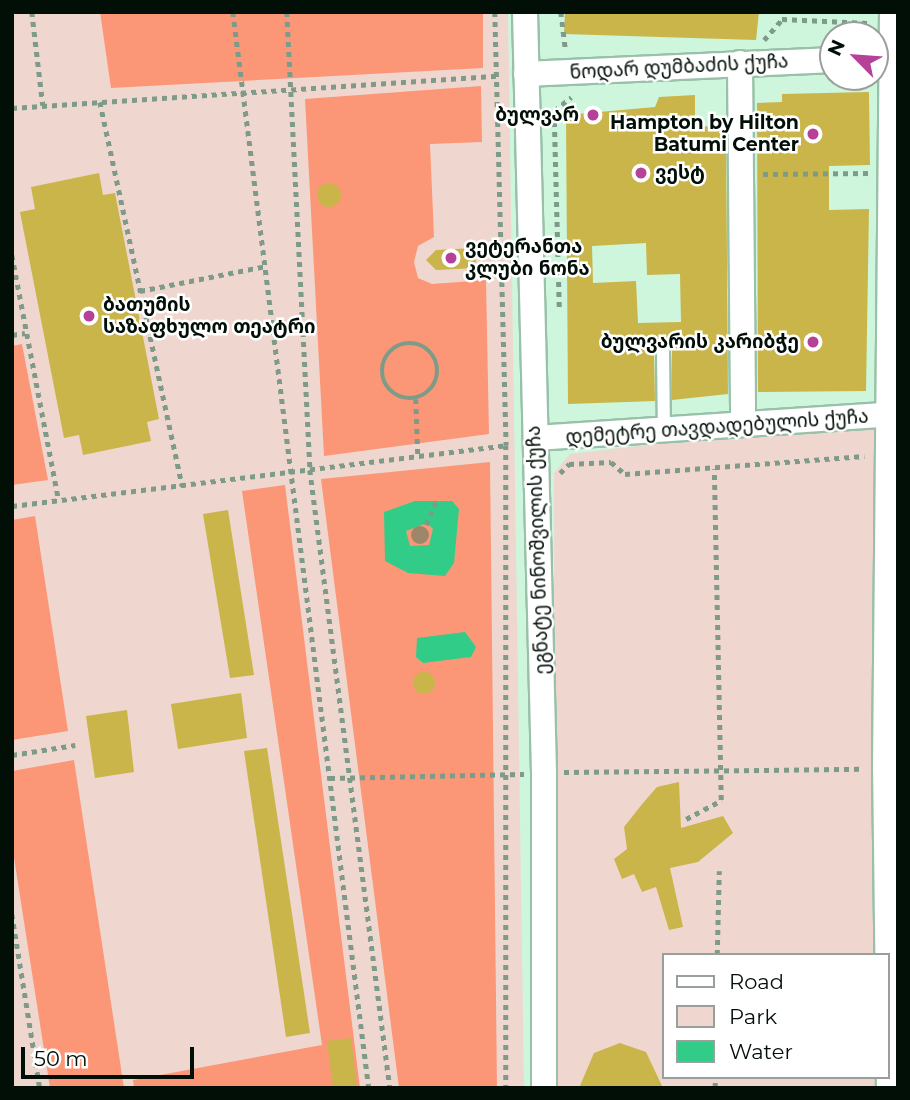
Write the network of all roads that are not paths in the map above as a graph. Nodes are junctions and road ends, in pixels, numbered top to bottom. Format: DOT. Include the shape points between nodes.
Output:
graph roads {
  1 [pos="525,12"];
  2 [pos="819,60"];
  3 [pos="740,63"];
  4 [pos="526,74"];
  5 [pos="887,91"];
  6 [pos="663,352"];
  7 [pos="896,414"];
  8 [pos="743,424"];
  9 [pos="664,429"];
  10 [pos="536,438"];
  11 [pos="544,1088"];
  12 [pos="893,1088"];
  1 -- 4 [label="street, ეგნატე ნინოშვილის ქუჩა"];
  2 -- 3 [label="street, ნოდარ დუმბაძის ქუჩა"];
  3 -- 4 [label="street, ნოდარ დუმბაძის ქუჩა"];
  3 -- 8 [label="street"];
  4 -- 10 [label="street, ეგნატე ნინოშვილის ქუჩა"];
  5 -- 7 [label="main road"];
  6 -- 9 [label="lane"];
  7 -- 8 [label="street, დემეტრე თავდადებულის ქუჩა"];
  7 -- 12 [label="main road" via="889,769"];
  8 -- 9 [label="street, დემეტრე თავდადებულის ქუჩა"];
  9 -- 10 [label="street, დემეტრე თავდადებულის ქუჩა"];
  10 -- 11 [label="street, ეგნატე ნინოშვილის ქუჩა" via="559,772"];
}
